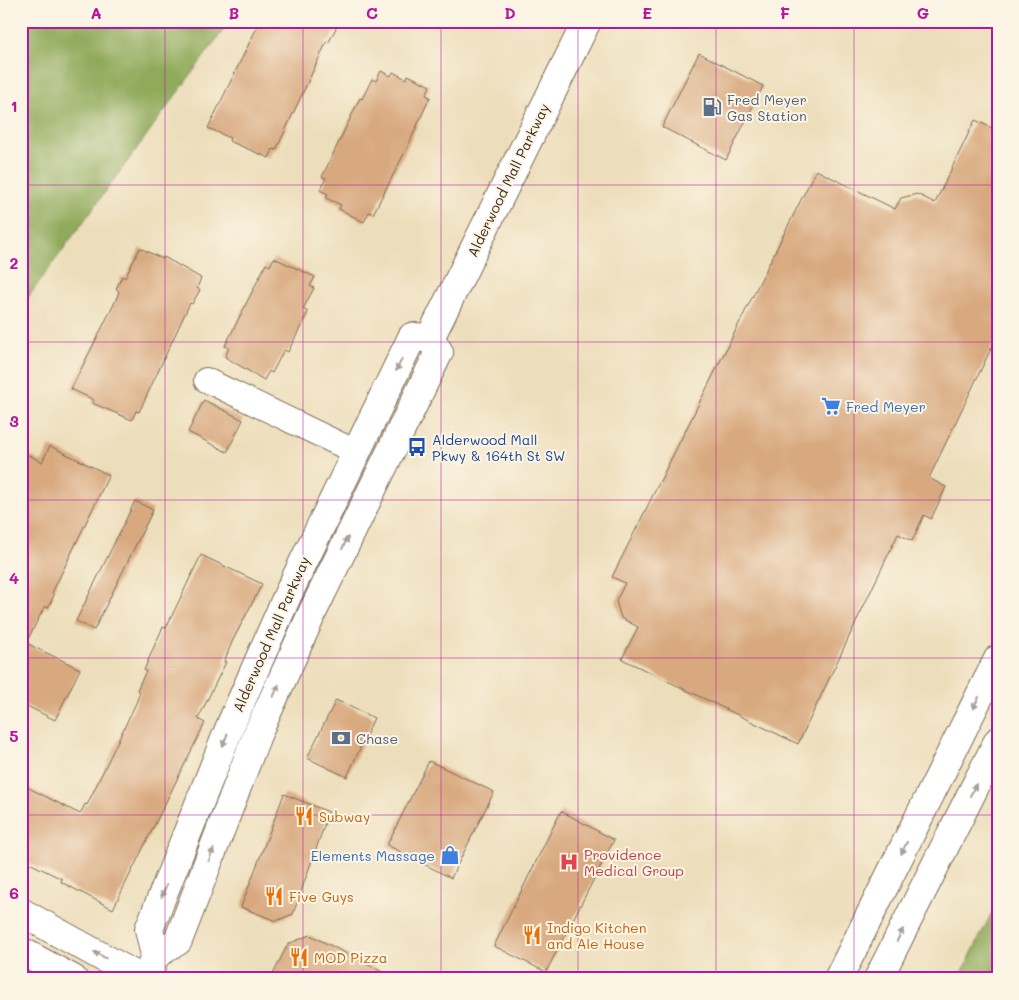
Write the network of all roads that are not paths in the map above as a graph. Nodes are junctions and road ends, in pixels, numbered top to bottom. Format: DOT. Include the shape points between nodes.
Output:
graph roads {
  1 [pos="587,21"];
  2 [pos="430,338"];
  3 [pos="206,380"];
  4 [pos="356,452"];
  5 [pos="998,659"];
  6 [pos="998,741"];
  7 [pos="21,912"];
  8 [pos="21,951"];
  9 [pos="151,967"];
  10 [pos="73,979"];
  11 [pos="142,979"];
  12 [pos="838,979"];
  13 [pos="878,979"];
  1 -- 2 [label="main road, Alderwood Mall Parkway"];
  2 -- 4 [label="main road, Alderwood Mall Parkway, one-way" via="412,337"];
  9 -- 2 [label="main road, Alderwood Mall Parkway, one-way" via="178,941 263,720 439,352"];
  3 -- 4 [label="street"];
  4 -- 9 [label="main road, Alderwood Mall Parkway, one-way" via="231,724 149,929"];
  5 -- 12 [label="main road, one-way"];
  13 -- 6 [label="main road, one-way"];
  11 -- 7 [label="main road, one-way"];
  8 -- 10 [label="main road"];
}
